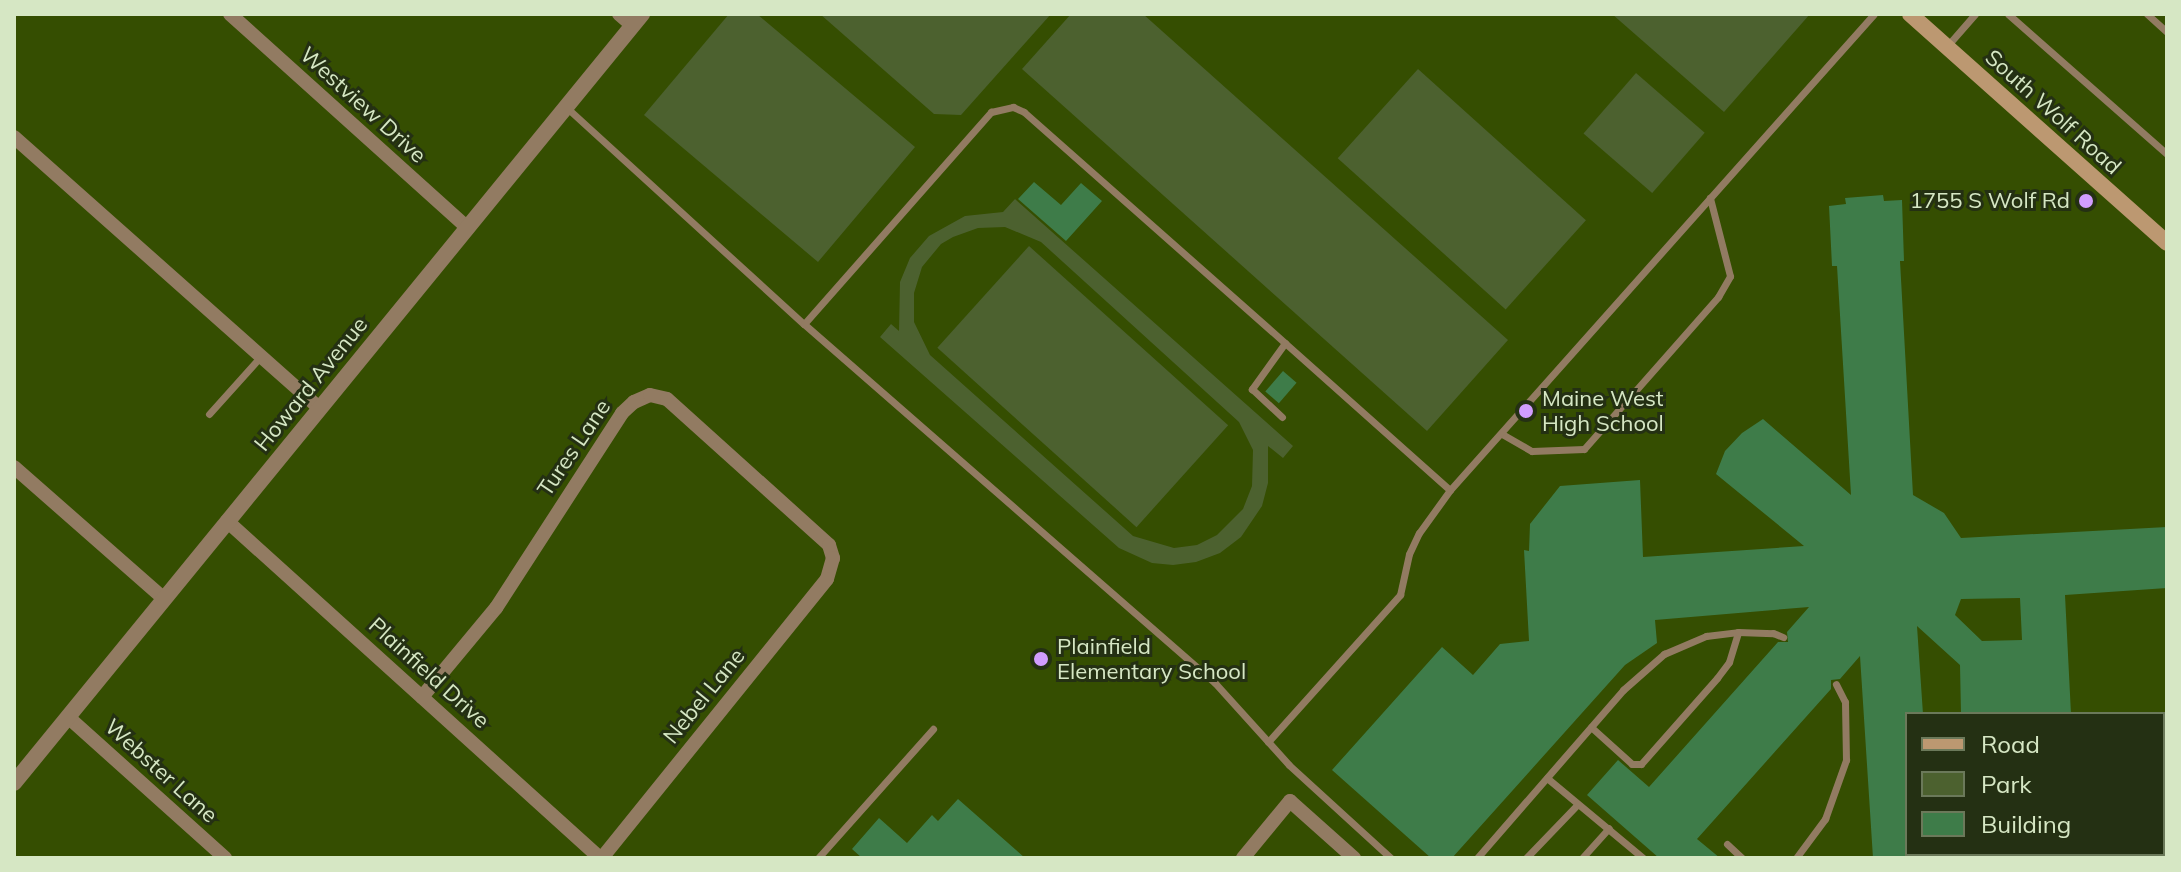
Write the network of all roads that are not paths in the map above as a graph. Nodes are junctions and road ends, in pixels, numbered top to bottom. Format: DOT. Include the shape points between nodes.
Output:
graph roads {
  1 [pos="230,14"];
  2 [pos="619,14"];
  3 [pos="1874,14"];
  4 [pos="1975,14"];
  5 [pos="2008,14"];
  6 [pos="2147,14"];
  7 [pos="1919,17"];
  8 [pos="637,20"];
  9 [pos="2167,32"];
  10 [pos="1947,46"];
  11 [pos="566,107"];
  12 [pos="14,137"];
  13 [pos="2167,154"];
  14 [pos="1710,198"];
  15 [pos="468,228"];
  16 [pos="2167,243"];
  17 [pos="804,324"];
  18 [pos="1285,343"];
  19 [pos="261,356"];
  20 [pos="319,408"];
  21 [pos="209,414"];
  22 [pos="1282,417"];
  23 [pos="1502,434"];
  24 [pos="14,467"];
  25 [pos="1450,490"];
  26 [pos="227,521"];
  27 [pos="833,558"];
  28 [pos="164,599"];
  29 [pos="1738,632"];
  30 [pos="1783,637"];
  31 [pos="1836,684"];
  32 [pos="422,697"];
  33 [pos="68,717"];
  34 [pos="1591,727"];
  35 [pos="933,729"];
  36 [pos="1268,742"];
  37 [pos="1547,778"];
  38 [pos="15,780"];
  39 [pos="1577,805"];
  40 [pos="1609,828"];
  41 [pos="1727,844"];
  42 [pos="1640,857"];
  43 [pos="225,858"];
  44 [pos="601,858"];
  45 [pos="818,858"];
  46 [pos="1243,858"];
  47 [pos="1354,858"];
  48 [pos="1391,858"];
  49 [pos="1477,858"];
  50 [pos="1526,858"];
  51 [pos="1582,858"];
  52 [pos="1742,858"];
  53 [pos="1796,858"];
  1 -- 15 [label="street, Westview Drive"];
  2 -- 8 [label="street"];
  3 -- 14 [label="lane"];
  4 -- 10 [label="lane"];
  5 -- 13 [label="lane"];
  6 -- 9 [label="lane"];
  7 -- 10 [label="main road, South Wolf Road"];
  8 -- 11 [label="street, Howard Avenue"];
  10 -- 16 [label="main road, South Wolf Road"];
  11 -- 15 [label="street, Howard Avenue"];
  11 -- 17 [label="lane"];
  12 -- 19 [label="street"];
  14 -- 23 [label="lane"];
  14 -- 23 [label="lane" via="1730,276 1718,297 1584,449 1532,451"];
  15 -- 20 [label="street, Howard Avenue"];
  17 -- 18 [label="lane" via="985,118 1007,106 1024,112"];
  17 -- 36 [label="lane" via="1215,683"];
  18 -- 22 [label="lane" via="1252,389"];
  18 -- 25 [label="lane"];
  19 -- 20 [label="street"];
  19 -- 21 [label="lane"];
  20 -- 26 [label="street, Howard Avenue"];
  23 -- 25 [label="lane"];
  24 -- 28 [label="street"];
  25 -- 36 [label="lane" via="1409,554 1400,595"];
  26 -- 28 [label="street, Howard Avenue"];
  26 -- 32 [label="street, Plainfield Drive"];
  27 -- 32 [label="street, Tures Lane" via="829,545 667,399 650,395 622,413 496,608"];
  27 -- 44 [label="street, Nebel Lane" via="827,579"];
  28 -- 33 [label="street, Howard Avenue"];
  29 -- 30 [label="lane"];
  29 -- 34 [label="lane" via="1706,636 1664,654"];
  29 -- 34 [label="lane" via="1729,662 1641,764 1632,764"];
  31 -- 53 [label="lane" via="1845,702 1846,760 1825,819"];
  32 -- 44 [label="street, Plainfield Drive"];
  33 -- 38 [label="street, Howard Avenue"];
  33 -- 43 [label="street, Webster Lane"];
  34 -- 37 [label="lane"];
  35 -- 45 [label="lane"];
  36 -- 48 [label="lane"];
  37 -- 39 [label="lane"];
  37 -- 49 [label="lane"];
  39 -- 40 [label="lane"];
  39 -- 50 [label="lane"];
  40 -- 42 [label="lane"];
  40 -- 51 [label="lane"];
  41 -- 52 [label="lane"];
  46 -- 47 [label="street" via="1290,801"];
}
